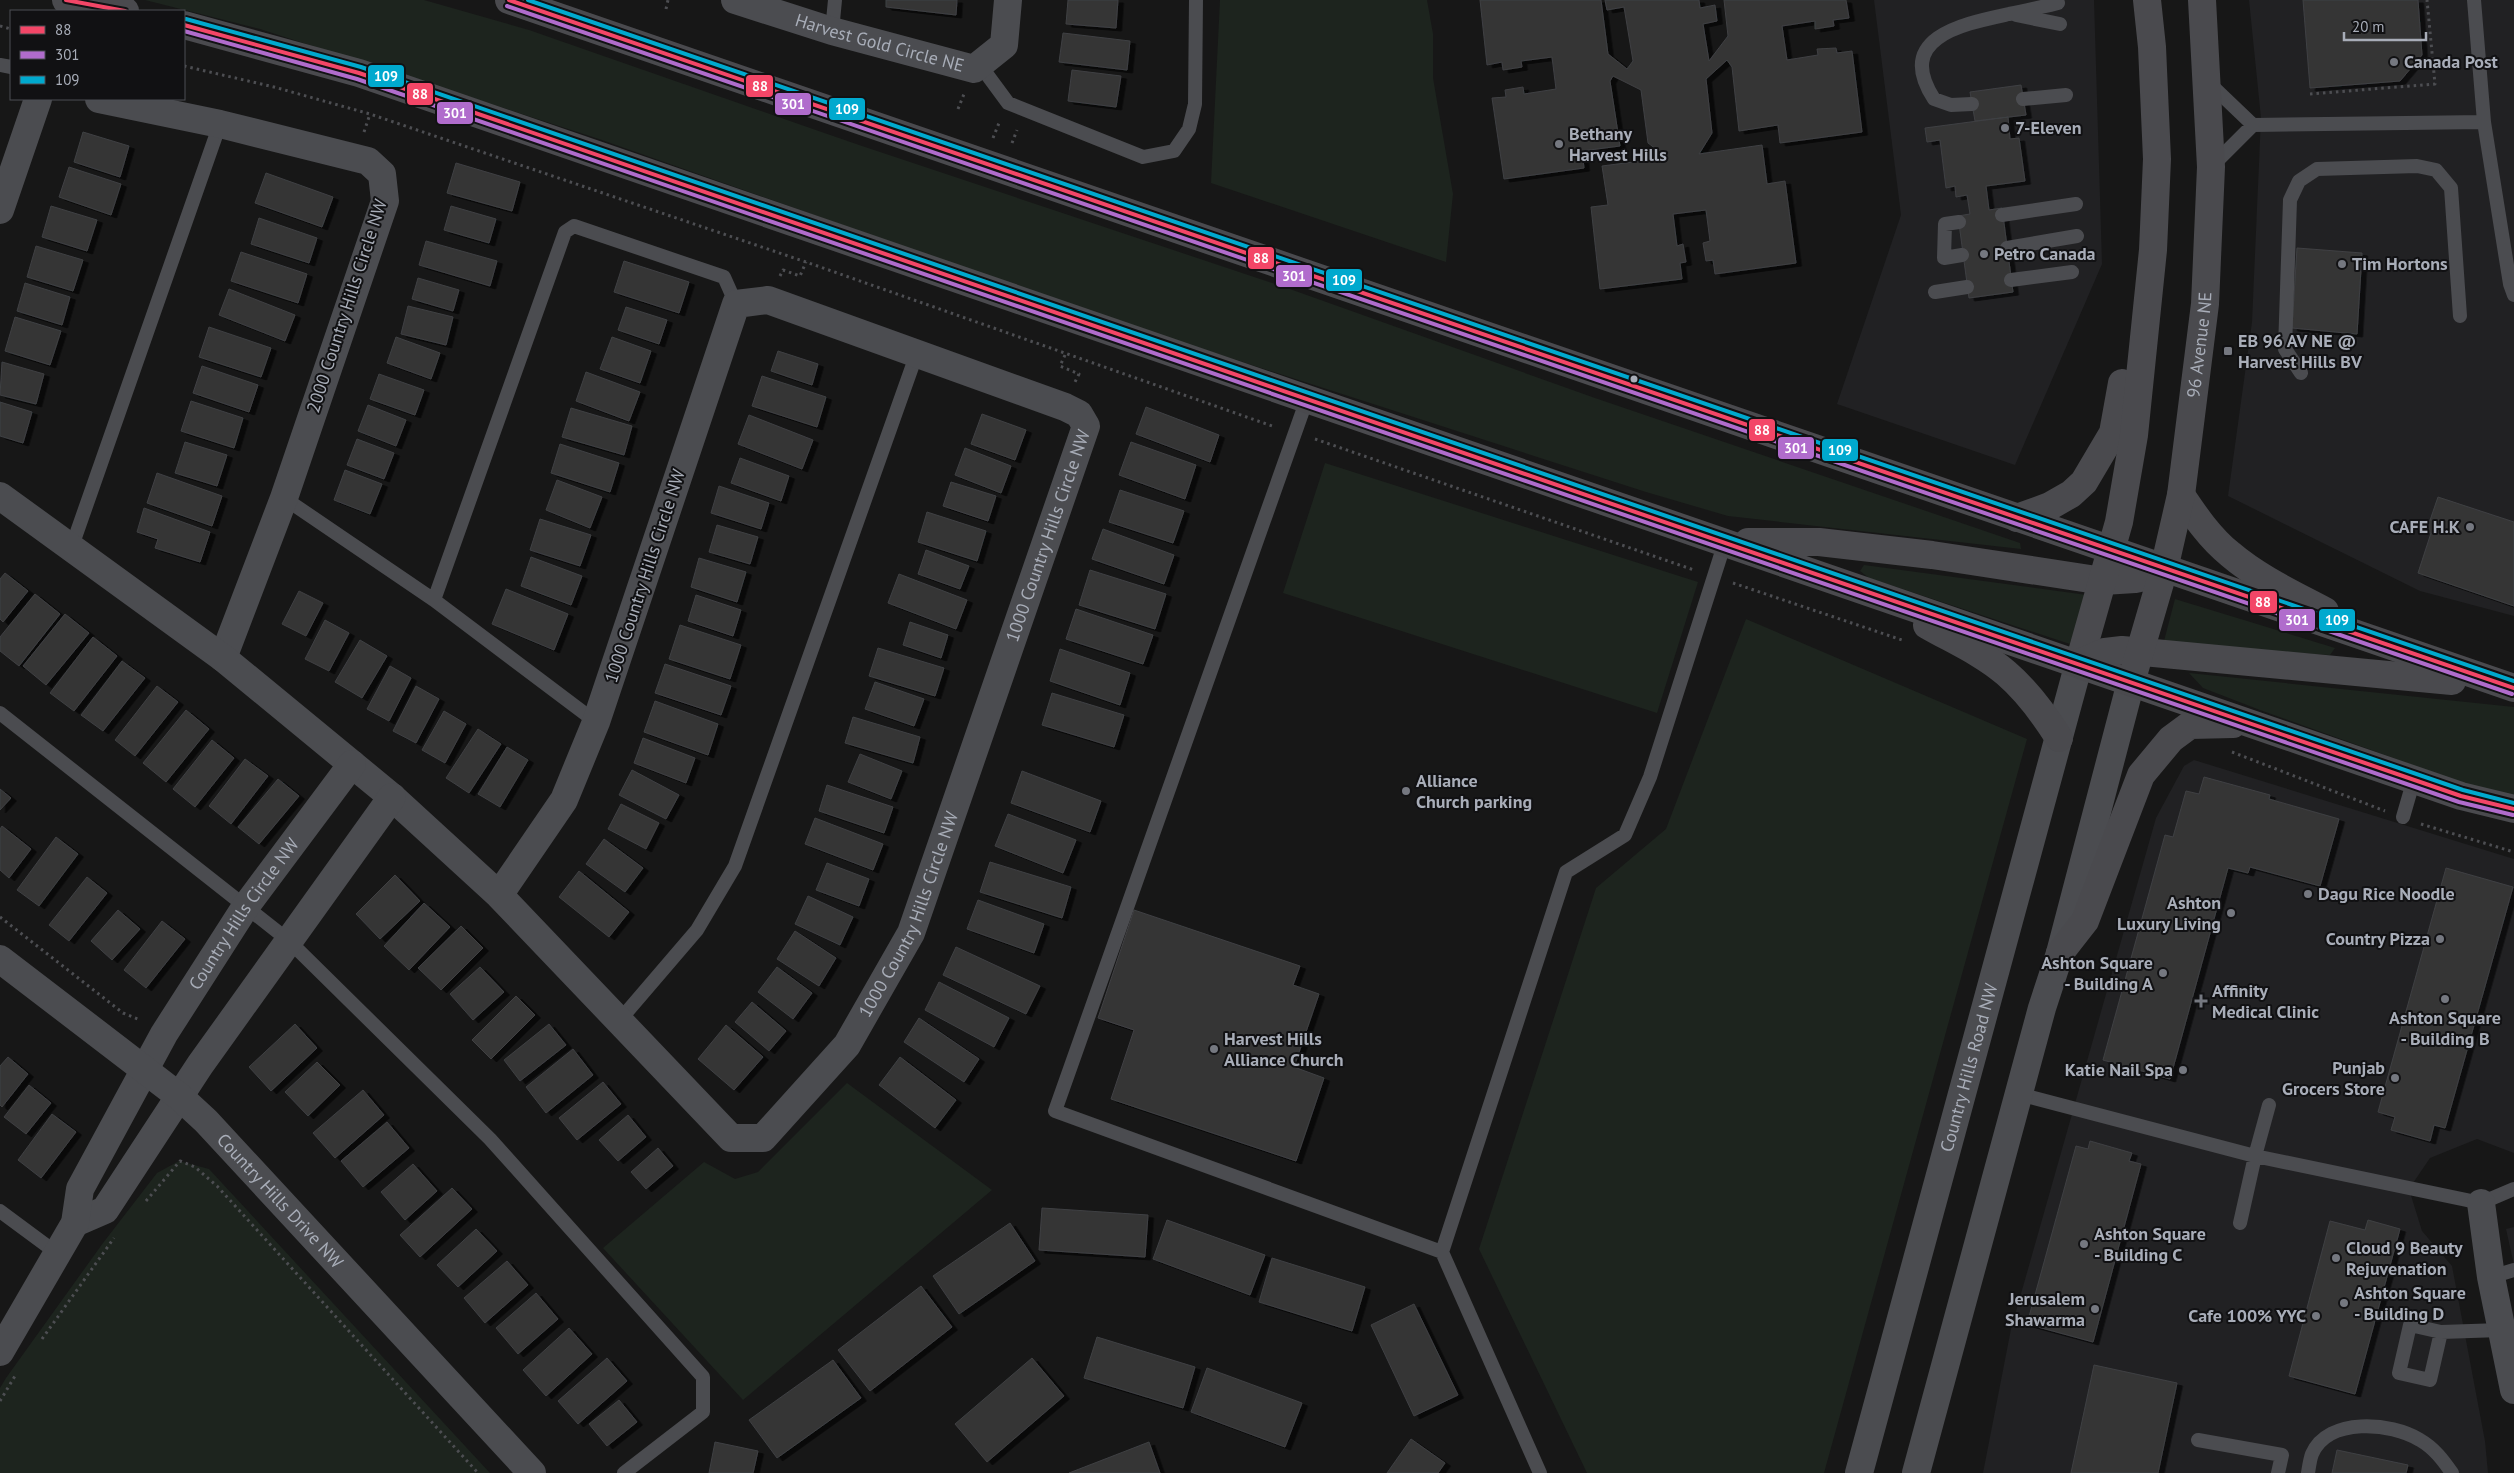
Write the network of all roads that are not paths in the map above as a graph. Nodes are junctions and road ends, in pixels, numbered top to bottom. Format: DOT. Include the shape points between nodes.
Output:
graph roads {
  1 [pos="66,0"];
  2 [pos="509,0"];
  3 [pos="735,0"];
  4 [pos="835,0"];
  5 [pos="1008,0"];
  6 [pos="1196,0"];
  7 [pos="2147,0"];
  8 [pos="2202,0"];
  9 [pos="2474,0"];
  10 [pos="2058,3"];
  11 [pos="120,10"];
  12 [pos="2010,14"];
  13 [pos="2060,24"];
  14 [pos="185,25"];
  15 [pos="832,31"];
  16 [pos="980,65"];
  17 [pos="2207,82"];
  18 [pos="2066,94"];
  19 [pos="2023,99"];
  20 [pos="38,100"];
  21 [pos="104,100"];
  22 [pos="1972,104"];
  23 [pos="2484,122"];
  24 [pos="220,124"];
  25 [pos="2251,126"];
  26 [pos="2211,167"];
  27 [pos="2076,204"];
  28 [pos="0,210"];
  29 [pos="2002,215"];
  30 [pos="1959,222"];
  31 [pos="2077,236"];
  32 [pos="2007,248"];
  33 [pos="1962,255"];
  34 [pos="2072,272"];
  35 [pos="2011,280"];
  36 [pos="2149,281"];
  37 [pos="1967,287"];
  38 [pos="1936,292"];
  39 [pos="2514,295"];
  40 [pos="736,304"];
  41 [pos="2460,316"];
  42 [pos="918,353"];
  43 [pos="2301,373"];
  44 [pos="1307,399"];
  45 [pos="2181,495"];
  46 [pos="0,496"];
  47 [pos="284,498"];
  48 [pos="2018,518"];
  49 [pos="1725,542"];
  50 [pos="72,549"];
  51 [pos="2112,551"];
  52 [pos="2164,568"];
  53 [pos="2103,581"];
  54 [pos="1867,590"];
  55 [pos="434,600"];
  56 [pos="2394,649"];
  57 [pos="2138,652"];
  58 [pos="224,658"];
  59 [pos="2080,663"];
  60 [pos="2131,682"];
  61 [pos="2511,688"];
  62 [pos="0,713"];
  63 [pos="596,722"];
  64 [pos="2255,724"];
  65 [pos="2059,738"];
  66 [pos="352,764"];
  67 [pos="2414,779"];
  68 [pos="392,797"];
  69 [pos="2514,809"];
  70 [pos="2403,817"];
  71 [pos="499,895"];
  72 [pos="246,906"];
  73 [pos="288,940"];
  74 [pos="2060,953"];
  75 [pos="0,959"];
  76 [pos="619,1021"];
  77 [pos="144,1070"];
  78 [pos="2019,1094"];
  79 [pos="180,1098"];
  80 [pos="2269,1105"];
  81 [pos="2256,1156"];
  82 [pos="2514,1189"];
  83 [pos="2481,1203"];
  84 [pos="0,1211"];
  85 [pos="75,1223"];
  86 [pos="2240,1223"];
  87 [pos="1442,1252"];
  88 [pos="58,1254"];
  89 [pos="2503,1274"];
  90 [pos="2501,1330"];
  91 [pos="2441,1332"];
  92 [pos="8,1362"];
  93 [pos="2514,1390"];
  94 [pos="2198,1440"];
  95 [pos="532,1473"];
  96 [pos="624,1473"];
  97 [pos="1540,1473"];
  98 [pos="1859,1473"];
  99 [pos="1916,1473"];
  100 [pos="2278,1473"];
  101 [pos="2308,1473"];
  102 [pos="2452,1473"];
  1 -- 11 [label="main road"];
  2 -- 48 [label="main road"];
  3 -- 15 [label="street, Harvest Gold Circle NE"];
  4 -- 15 [label="lane"];
  5 -- 16 [label="street, Harvest Gold Circle NE" via="1004,45"];
  6 -- 16 [label="lane" via="1195,104 1189,130 1174,151 1143,157 1008,103"];
  7 -- 36 [label="main road" via="2157,159"];
  8 -- 17 [label="main road, 96 Avenue NE"];
  9 -- 23 [label="lane"];
  10 -- 12 [label="lane"];
  12 -- 13 [label="lane"];
  12 -- 22 [label="lane" via="1942,34 1930,43 1922,57 1925,82 1934,99 1951,104"];
  14 -- 44 [label="main road" via="359,73"];
  15 -- 16 [label="street, Harvest Gold Circle NE" via="974,69"];
  17 -- 25 [label="lane"];
  17 -- 26 [label="main road, 96 Avenue NE"];
  18 -- 19 [label="lane"];
  20 -- 28 [label="street"];
  21 -- 24 [label="street, 2000 Country Hills Circle NW"];
  23 -- 25 [label="lane"];
  23 -- 39 [label="lane"];
  24 -- 47 [label="street, 2000 Country Hills Circle NW" via="368,161 382,174 385,200"];
  24 -- 50 [label="lane"];
  25 -- 26 [label="lane"];
  26 -- 45 [label="main road, 96 Avenue NE" via="2205,304"];
  27 -- 29 [label="lane"];
  30 -- 33 [label="lane" via="1945,224 1944,258"];
  31 -- 32 [label="lane"];
  34 -- 35 [label="lane"];
  36 -- 48 [label="main road" via="2132,320 2114,433 2097,464 2071,494"];
  36 -- 51 [label="main road" via="2134,435"];
  37 -- 38 [label="lane"];
  40 -- 42 [label="street, 1000 Country Hills Circle NW" via="768,300"];
  40 -- 55 [label="lane" via="724,277 574,226 564,232"];
  40 -- 63 [label="street, 1000 Country Hills Circle NW"];
  41 -- 43 [label="lane" via="2451,188 2436,170 2417,166 2317,169 2299,181 2290,200 2285,349"];
  42 -- 76 [label="lane" via="735,866 697,930"];
  42 -- 76 [label="street, 1000 Country Hills Circle NW" via="1065,407 1079,414 1086,426 911,933 846,1045 763,1138 731,1138"];
  44 -- 49 [label="main road"];
  44 -- 87 [label="lane" via="1055,1111"];
  45 -- 52 [label="main road, 96 Avenue NE"];
  45 -- 56 [label="main road" via="2229,554 2256,573"];
  46 -- 50 [label="street"];
  47 -- 55 [label="lane"];
  47 -- 58 [label="street, 2000 Country Hills Circle NW"];
  48 -- 51 [label="main road"];
  49 -- 53 [label="main road" via="1819,542"];
  49 -- 54 [label="main road"];
  49 -- 87 [label="lane" via="1650,777 1625,835 1566,872"];
  50 -- 58 [label="street"];
  51 -- 52 [label="main road"];
  51 -- 53 [label="main road"];
  52 -- 53 [label="main road" via="2135,579"];
  52 -- 56 [label="main road"];
  52 -- 57 [label="main road, 96 Avenue NE"];
  53 -- 59 [label="main road"];
  54 -- 59 [label="main road"];
  54 -- 65 [label="main road" via="2006,672 2042,712"];
  55 -- 63 [label="lane"];
  56 -- 61 [label="main road"];
  57 -- 59 [label="main road" via="2105,652"];
  57 -- 60 [label="main road, 96 Avenue NE"];
  57 -- 61 [label="main road"];
  58 -- 66 [label="street"];
  59 -- 60 [label="main road"];
  59 -- 65 [label="street, Country Hills Road NW"];
  60 -- 64 [label="main road"];
  60 -- 74 [label="street"];
  62 -- 72 [label="lane"];
  63 -- 71 [label="street, 1000 Country Hills Circle NW" via="564,800"];
  64 -- 67 [label="main road"];
  64 -- 74 [label="main road" via="2190,725 2158,754 2141,775 2084,921"];
  65 -- 98 [label="street, Country Hills Road NW"];
  66 -- 68 [label="street"];
  66 -- 72 [label="street, Country Hills Circle NW"];
  67 -- 69 [label="main road" via="2461,796"];
  67 -- 70 [label="lane"];
  68 -- 71 [label="street, 1000 Country Hills Circle NW"];
  68 -- 73 [label="street"];
  71 -- 76 [label="street, 1000 Country Hills Circle NW"];
  72 -- 73 [label="lane"];
  72 -- 77 [label="street, Country Hills Circle NW"];
  73 -- 79 [label="street"];
  73 -- 96 [label="lane" via="490,1139 703,1377 703,1412"];
  74 -- 78 [label="street"];
  75 -- 77 [label="street, Country Hills Drive NW"];
  77 -- 79 [label="street, Country Hills Drive NW"];
  77 -- 85 [label="street, Country Hills Circle NW" via="80,1188"];
  78 -- 81 [label="lane"];
  78 -- 99 [label="street"];
  79 -- 85 [label="street" via="105,1210"];
  79 -- 95 [label="street, Country Hills Drive NW" via="206,1121"];
  80 -- 81 [label="lane"];
  81 -- 83 [label="lane"];
  81 -- 86 [label="lane"];
  82 -- 83 [label="lane"];
  83 -- 89 [label="street"];
  84 -- 88 [label="lane"];
  85 -- 88 [label="street"];
  87 -- 97 [label="lane"];
  88 -- 92 [label="street"];
  89 -- 90 [label="street"];
  90 -- 91 [label="lane"];
  90 -- 93 [label="street"];
  94 -- 100 [label="lane" via="2282,1455"];
  101 -- 102 [label="lane" via="2312,1453 2328,1435 2352,1426 2389,1429 2418,1439 2435,1450"];
}
